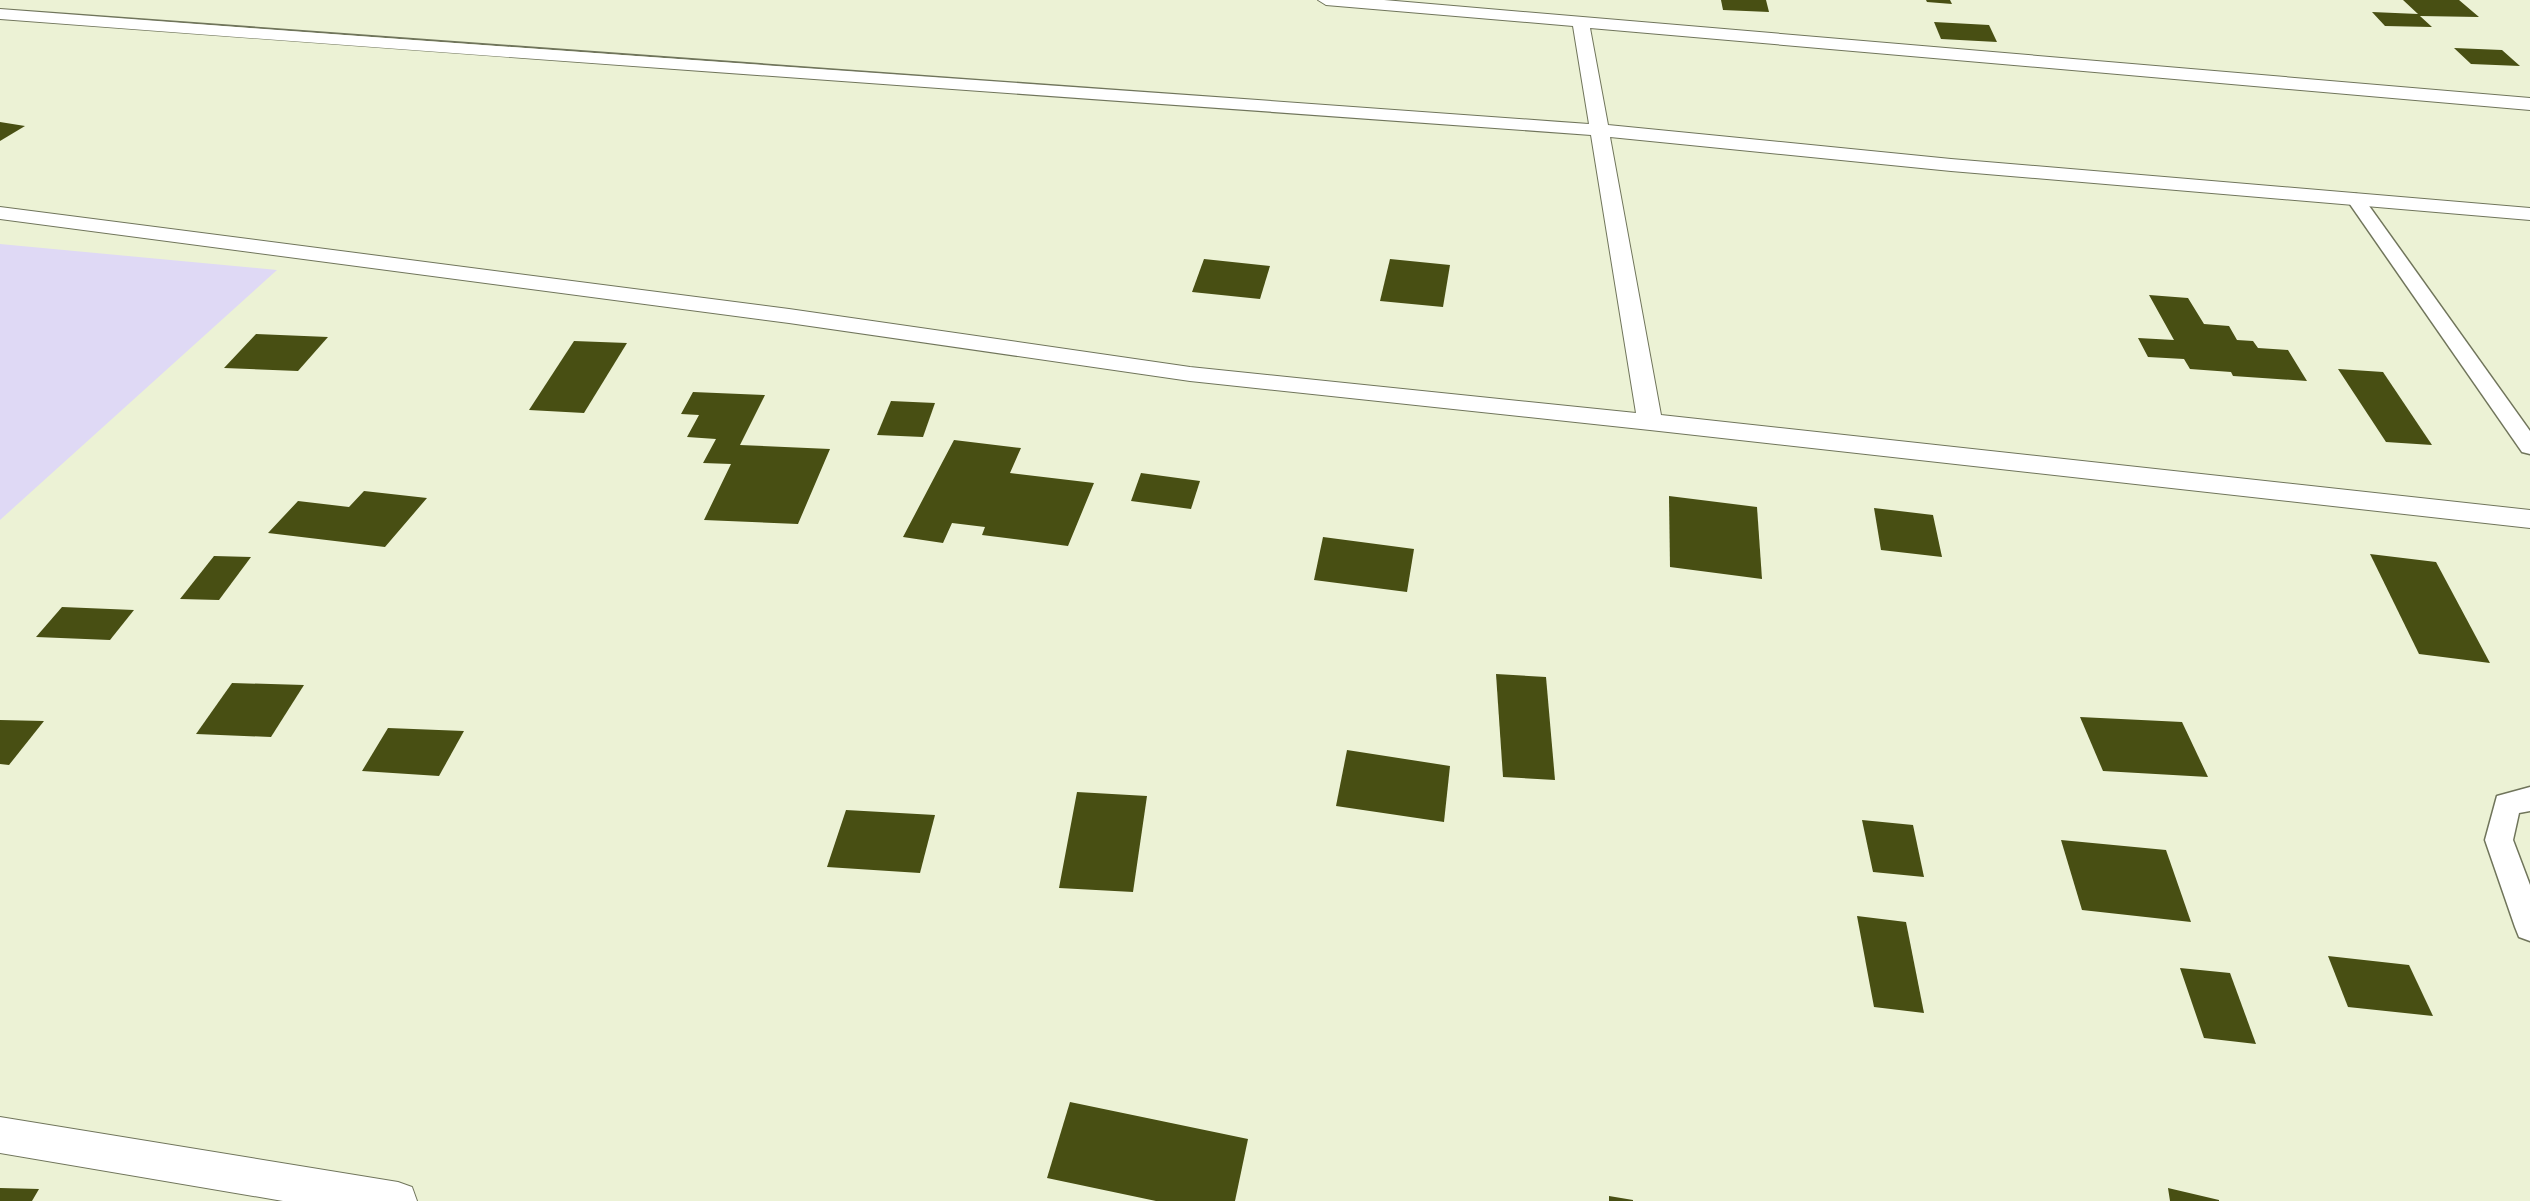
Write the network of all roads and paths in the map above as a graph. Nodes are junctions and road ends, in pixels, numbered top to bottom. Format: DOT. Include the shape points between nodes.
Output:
graph roads {
  1 [pos="1326,0"];
  2 [pos="0,14"];
  3 [pos="1581,23"];
  4 [pos="2530,104"];
  5 [pos="1599,130"];
  6 [pos="2356,200"];
  7 [pos="0,213"];
  8 [pos="2530,214"];
  9 [pos="1650,422"];
  10 [pos="2530,447"];
  11 [pos="2530,519"];
  12 [pos="2530,799"];
  13 [pos="2530,927"];
  14 [pos="0,1135"];
  15 [pos="398,1201"];
  1 -- 3 [label="street"];
  2 -- 5 [label="street"];
  3 -- 4 [label="street"];
  3 -- 5 [label="street"];
  5 -- 6 [label="street"];
  5 -- 9 [label="street"];
  6 -- 8 [label="street"];
  6 -- 10 [label="lane"];
  7 -- 9 [label="street" via="789,316 1190,374"];
  9 -- 11 [label="street"];
  12 -- 13 [label="lane" via="2507,804 2499,840"];
  14 -- 15 [label="street"];
}
